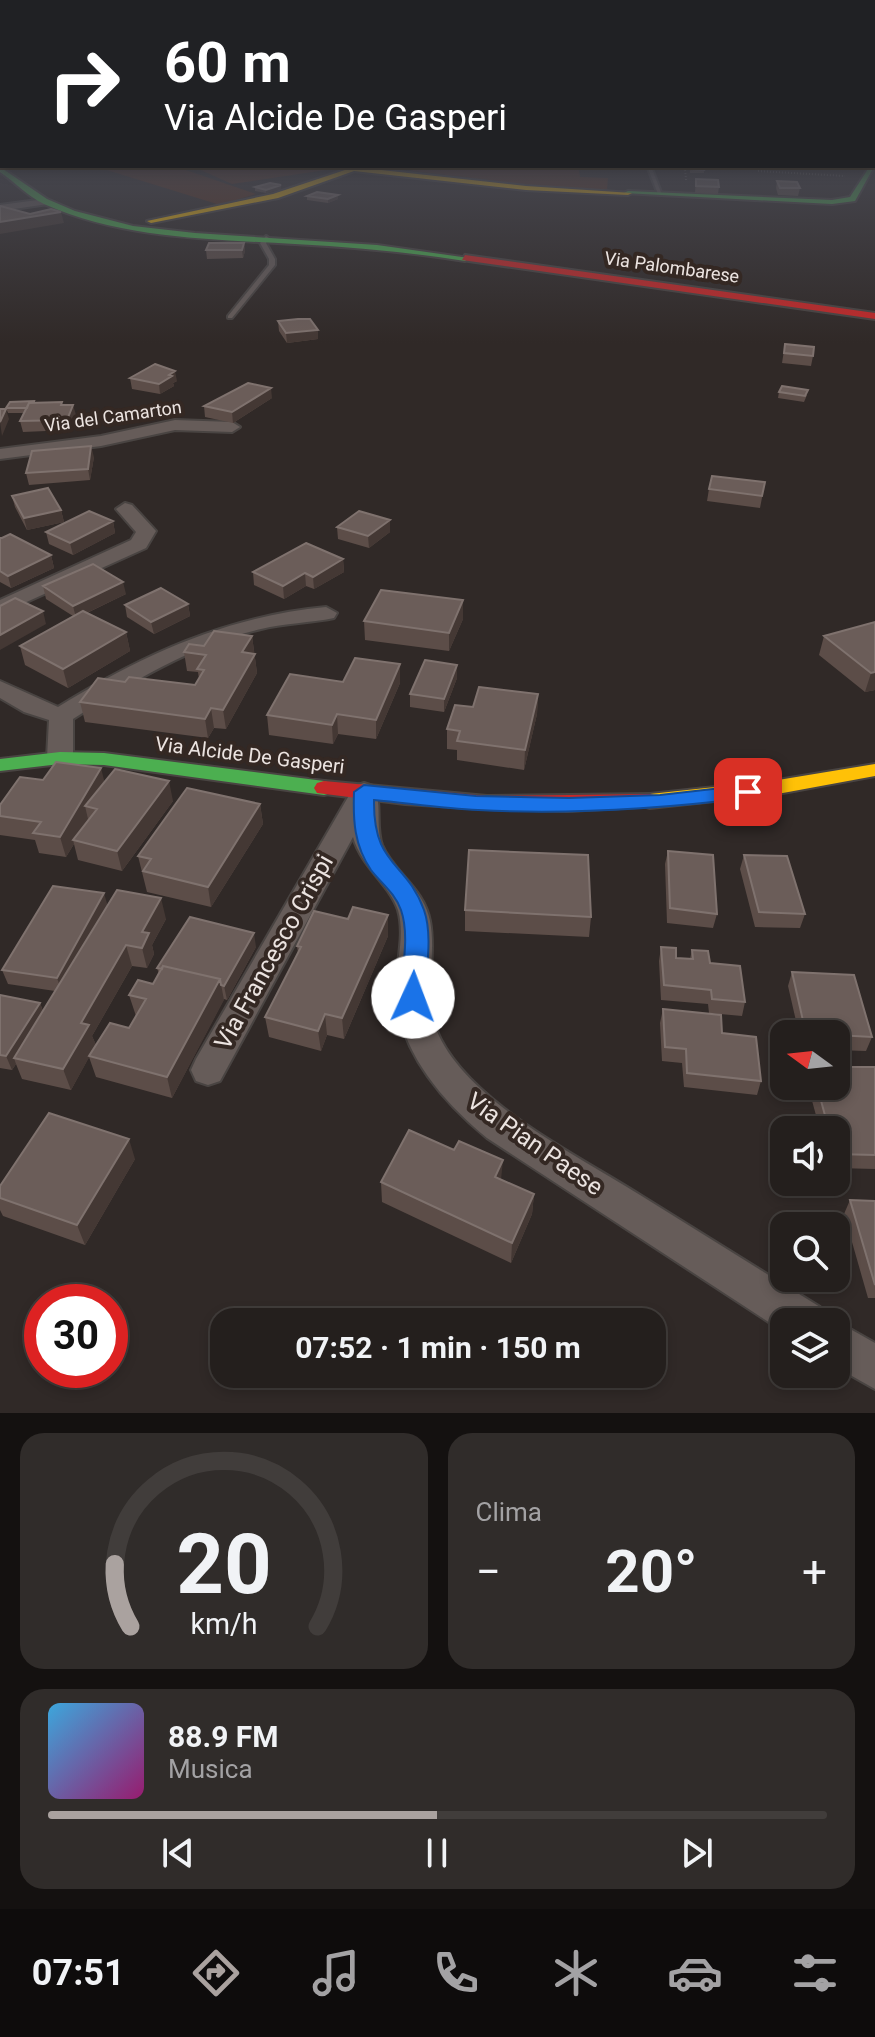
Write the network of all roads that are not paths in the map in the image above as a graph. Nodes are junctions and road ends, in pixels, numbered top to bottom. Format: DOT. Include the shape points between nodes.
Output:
graph roads {
  1 [pos="78,212"];
  2 [pos="192,212"];
  3 [pos="127,227"];
  4 [pos="266,238"];
  5 [pos="875,316"];
  6 [pos="230,317"];
  7 [pos="232,427"];
  8 [pos="0,454"];
  9 [pos="125,509"];
  10 [pos="0,608"];
  11 [pos="326,613"];
  12 [pos="0,688"];
  13 [pos="61,716"];
  14 [pos="60,758"];
  15 [pos="0,765"];
  16 [pos="875,770"];
  17 [pos="364,792"];
  18 [pos="208,1070"];
  19 [pos="783,1308"];
  20 [pos="850,1351"];
  21 [pos="875,1368"];
  1 -- 3 [label="street, Via Palombarese"];
  2 -- 3 [label="street"];
  3 -- 4 [label="street, Via Palombarese"];
  4 -- 5 [label="street, Via Palombarese" via="383,246"];
  4 -- 6 [label="lane" via="263,243 272,265"];
  7 -- 8 [label="street, Via del Camarton" via="175,425"];
  9 -- 10 [label="street" via="146,531 139,544"];
  11 -- 13 [label="street" via="268,619 165,655"];
  12 -- 13 [label="street"];
  13 -- 14 [label="street"];
  14 -- 15 [label="street, Via Alcide De Gasperi"];
  14 -- 17 [label="street, Via Alcide De Gasperi" via="124,761"];
  16 -- 17 [label="street, Via Alcide De Gasperi" via="660,802 495,804"];
  17 -- 18 [label="street, Via Francesco Crispi"];
  17 -- 19 [label="street, Via Pian Paese" via="369,846 413,912 418,1021 431,1052 458,1090 500,1126"];
  20 -- 21 [label="street"];
}
